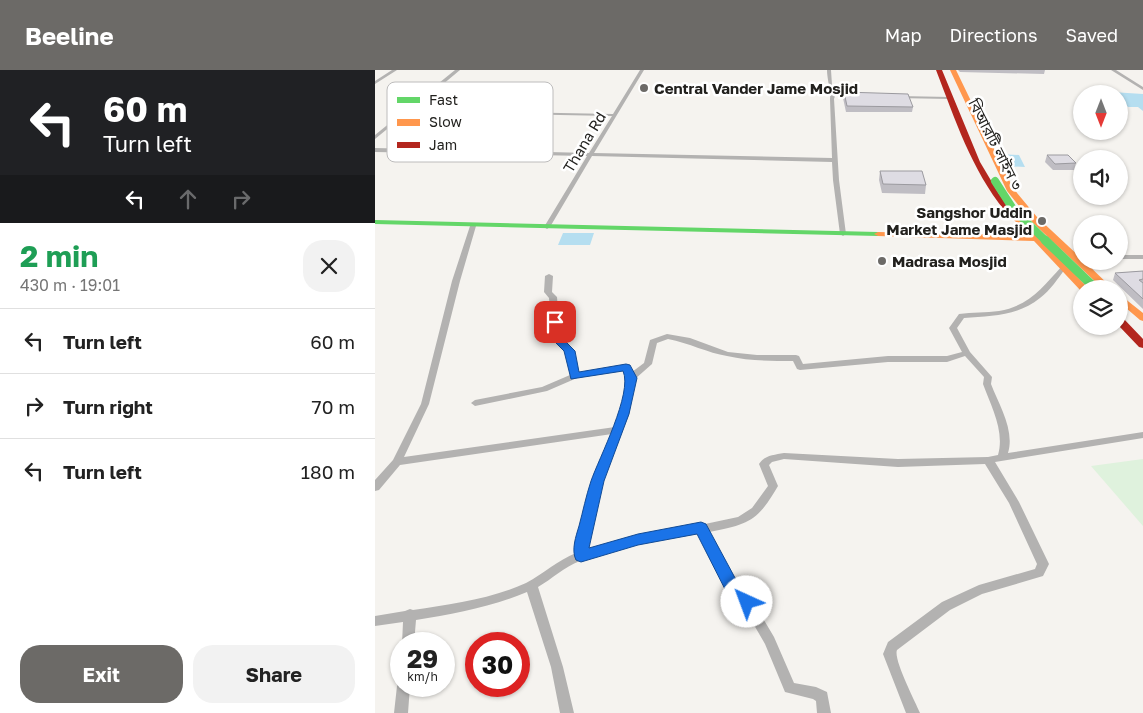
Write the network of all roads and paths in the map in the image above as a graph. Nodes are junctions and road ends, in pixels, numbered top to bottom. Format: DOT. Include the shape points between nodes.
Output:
graph roads {
  1 [pos="395,70"];
  2 [pos="458,70"];
  3 [pos="643,70"];
  4 [pos="829,70"];
  5 [pos="940,70"];
  6 [pos="953,70"];
  7 [pos="1113,70"];
  8 [pos="375,82"];
  9 [pos="443,82"];
  10 [pos="1143,90"];
  11 [pos="833,95"];
  12 [pos="862,96"];
  13 [pos="890,97"];
  14 [pos="951,98"];
  15 [pos="553,114"];
  16 [pos="615,115"];
  17 [pos="387,127"];
  18 [pos="375,137"];
  19 [pos="553,154"];
  20 [pos="591,155"];
  21 [pos="835,160"];
  22 [pos="375,222"];
  23 [pos="473,226"];
  24 [pos="547,227"];
  25 [pos="843,234"];
  26 [pos="1034,238"];
  27 [pos="1073,253"];
  28 [pos="1143,257"];
  29 [pos="1128,258"];
  30 [pos="1064,267"];
  31 [pos="1091,270"];
  32 [pos="549,276"];
  33 [pos="1076,280"];
  34 [pos="1087,280"];
  35 [pos="1100,280"];
  36 [pos="1128,305"];
  37 [pos="1143,318"];
  38 [pos="1128,319"];
  39 [pos="1128,329"];
  40 [pos="1143,333"];
  41 [pos="1143,344"];
  42 [pos="967,353"];
  43 [pos="575,376"];
  44 [pos="631,378"];
  45 [pos="475,403"];
  46 [pos="618,430"];
  47 [pos="1143,435"];
  48 [pos="1002,457"];
  49 [pos="988,460"];
  50 [pos="397,462"];
  51 [pos="375,487"];
  52 [pos="701,528"];
  53 [pos="581,556"];
  54 [pos="531,585"];
  55 [pos="410,614"];
  56 [pos="375,621"];
  57 [pos="409,632"];
  58 [pos="403,697"];
  59 [pos="401,713"];
  60 [pos="567,713"];
  61 [pos="824,713"];
  62 [pos="913,713"];
  1 -- 8 [label="street"];
  2 -- 9 [label="street"];
  3 -- 16 [label="street, Thana Rd"];
  4 -- 11 [label="street"];
  5 -- 14 [label="main road"];
  5 -- 34 [label="main road, বিআরটি লাইন ৩, bridge" via="1002,194 1027,223"];
  6 -- 27 [label="main road" via="1010,189 1035,219"];
  7 -- 10 [label="street"];
  11 -- 12 [label="street"];
  11 -- 21 [label="street"];
  13 -- 14 [label="street"];
  14 -- 26 [label="main road" via="979,166 1001,202"];
  15 -- 16 [label="street"];
  16 -- 20 [label="street, Thana Rd"];
  17 -- 18 [label="street"];
  19 -- 20 [label="street"];
  20 -- 21 [label="street"];
  20 -- 24 [label="street, Thana Rd"];
  21 -- 25 [label="street"];
  22 -- 23 [label="main road"];
  23 -- 24 [label="main road"];
  23 -- 50 [label="street" via="425,404"];
  24 -- 25 [label="main road"];
  25 -- 26 [label="main road"];
  26 -- 30 [label="main road"];
  28 -- 29 [label="street"];
  30 -- 33 [label="main road"];
  30 -- 42 [label="street" via="1039,296 1022,306 1000,313 962,316 956,321 953,328"];
  31 -- 35 [label="main road"];
  32 -- 43 [label="street" via="548,292 553,297 560,342 569,351"];
  36 -- 37 [label="main road"];
  38 -- 40 [label="main road"];
  39 -- 41 [label="main road"];
  42 -- 44 [label="street" via="947,359 888,359 800,367 796,358 727,354 667,336 653,342 648,364"];
  42 -- 48 [label="street" via="988,377 987,384 1005,437 1006,449"];
  43 -- 44 [label="street" via="626,368"];
  43 -- 45 [label="street" via="544,388"];
  44 -- 46 [label="street"];
  46 -- 50 [label="street"];
  46 -- 53 [label="street" via="598,481"];
  47 -- 48 [label="street"];
  48 -- 49 [label="street"];
  49 -- 52 [label="street" via="898,463 784,456 769,459 764,464 773,486 755,511 741,521"];
  49 -- 62 [label="street" via="1014,502 1043,564 1039,573 979,590 946,606 892,646 889,654"];
  50 -- 51 [label="street"];
  52 -- 53 [label="street" via="638,539"];
  52 -- 61 [label="street" via="735,594 747,602 770,641 790,688 816,693 821,697"];
  53 -- 54 [label="street"];
  54 -- 55 [label="street" via="491,601 456,610"];
  54 -- 60 [label="street" via="557,667"];
  55 -- 56 [label="street"];
  55 -- 57 [label="street"];
  58 -- 59 [label="street"];
}
